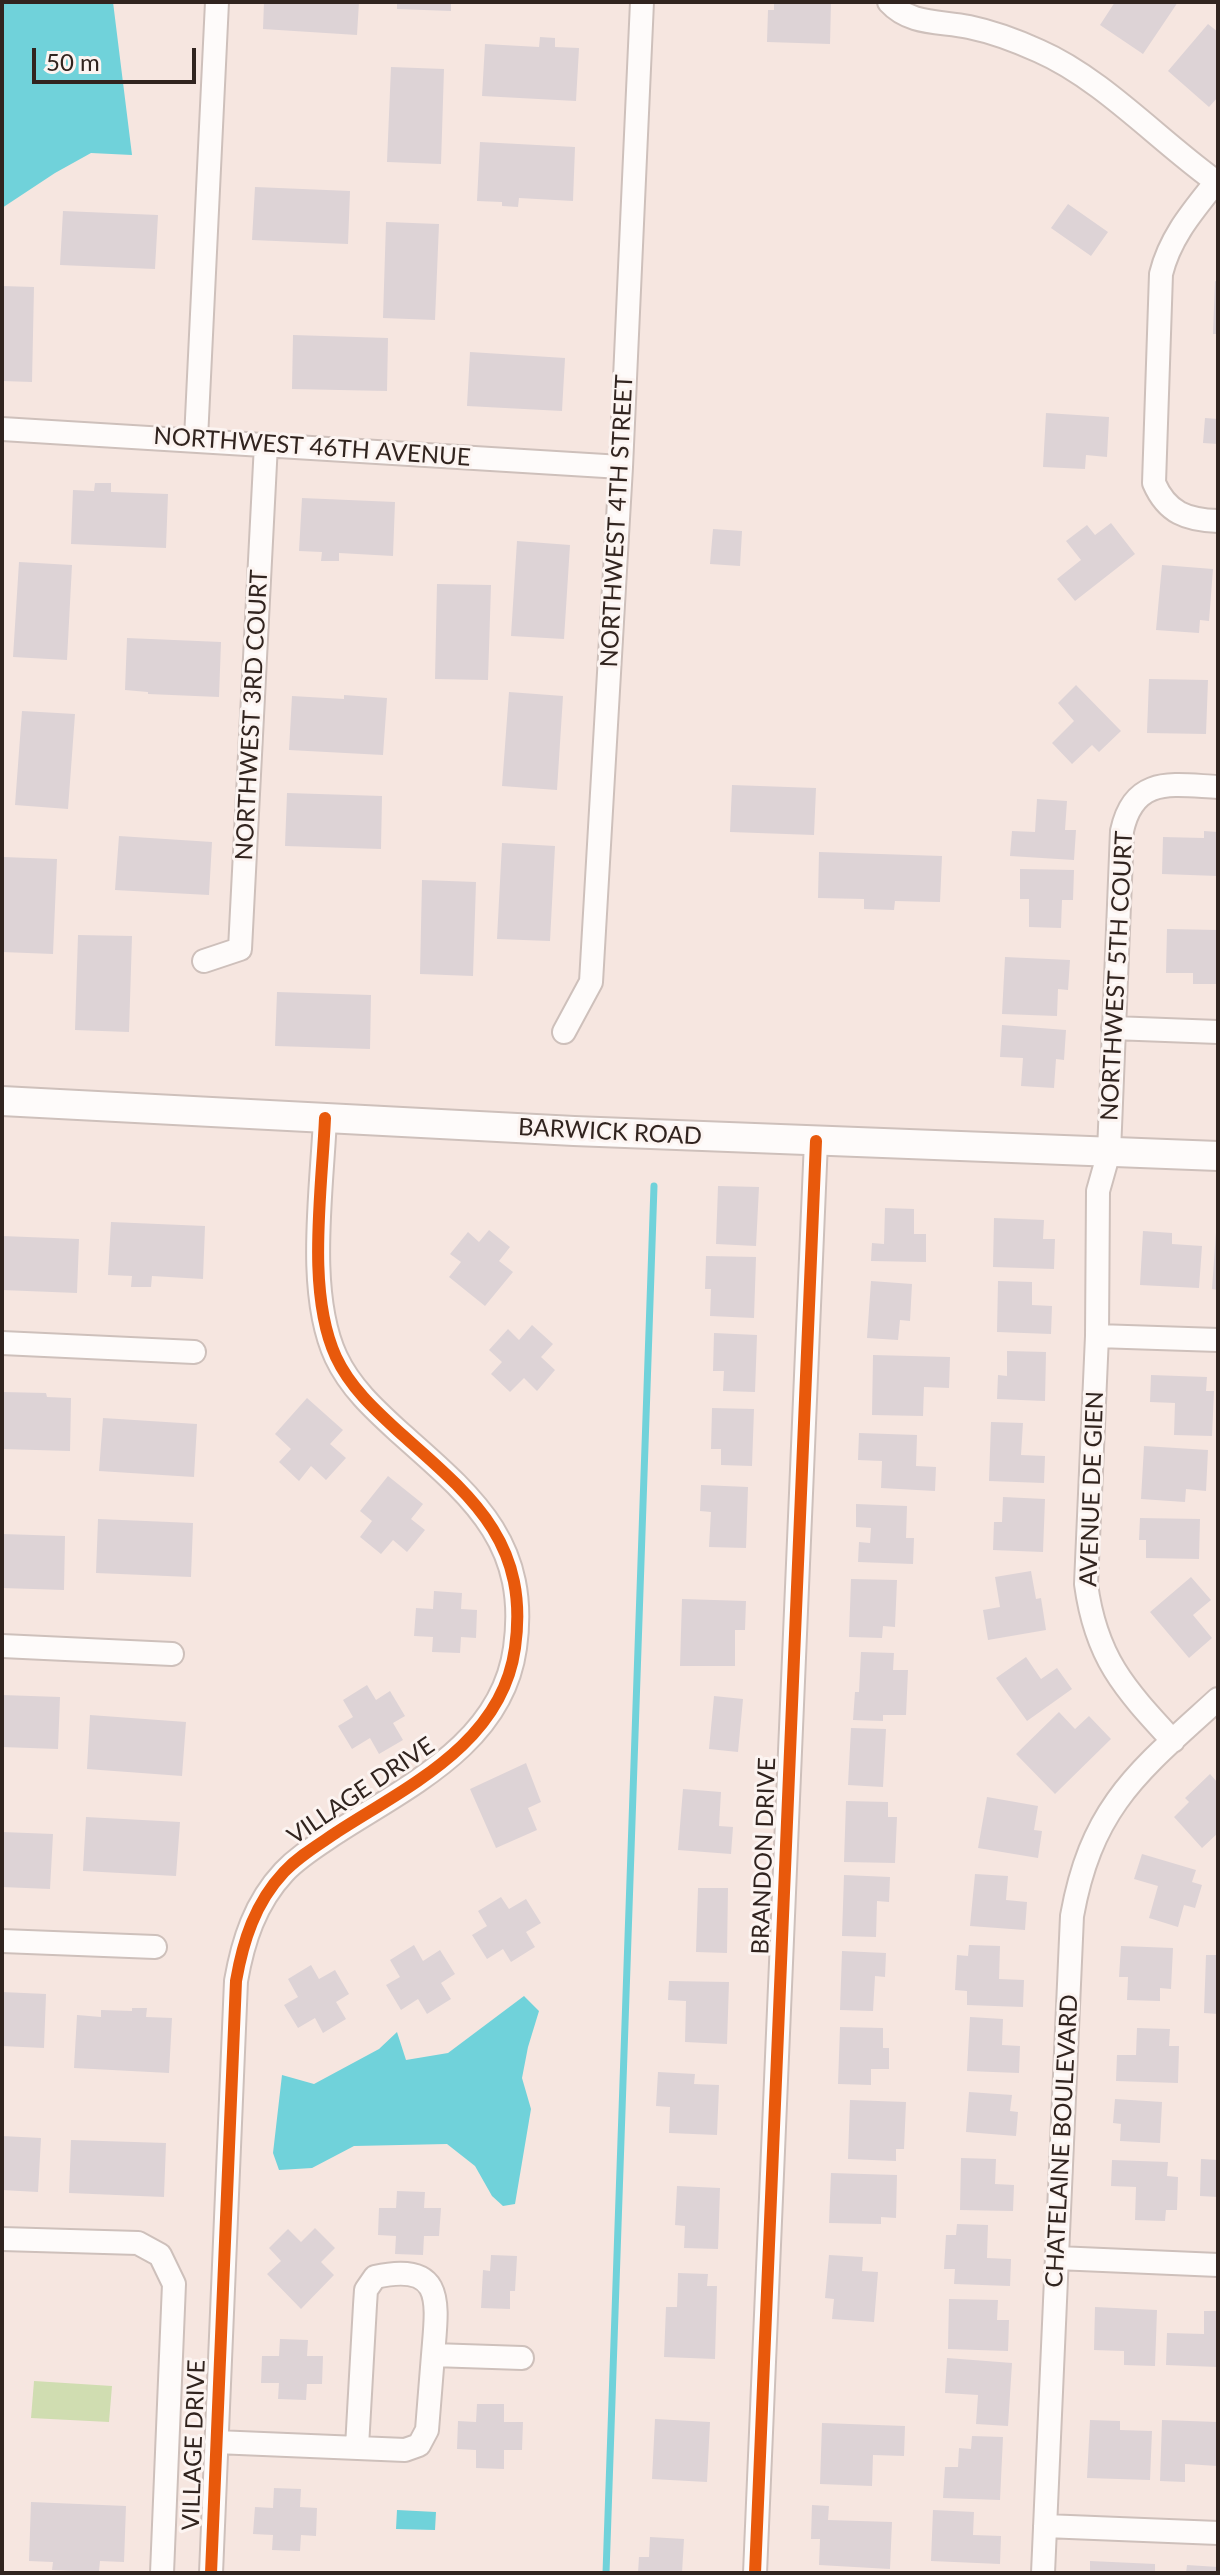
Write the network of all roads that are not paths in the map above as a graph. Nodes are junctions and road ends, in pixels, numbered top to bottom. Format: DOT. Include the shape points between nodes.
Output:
graph roads {
  1 [pos="217,2"];
  2 [pos="642,2"];
  3 [pos="889,2"];
  4 [pos="1217,182"];
  5 [pos="2,429"];
  6 [pos="196,439"];
  7 [pos="266,444"];
  8 [pos="621,467"];
  9 [pos="1218,521"];
  10 [pos="1218,787"];
  11 [pos="204,961"];
  12 [pos="1113,1028"];
  13 [pos="564,1032"];
  14 [pos="1218,1032"];
  15 [pos="2,1101"];
  16 [pos="325,1118"];
  17 [pos="816,1141"];
  18 [pos="1109,1152"];
  19 [pos="1218,1156"];
  20 [pos="1097,1336"];
  21 [pos="1218,1340"];
  22 [pos="2,1343"];
  23 [pos="194,1352"];
  24 [pos="2,1646"];
  25 [pos="172,1654"];
  26 [pos="1218,1699"];
  27 [pos="1173,1741"];
  28 [pos="2,1941"];
  29 [pos="155,1947"];
  30 [pos="2,2239"];
  31 [pos="1057,2258"];
  32 [pos="1218,2265"];
  33 [pos="433,2355"];
  34 [pos="522,2358"];
  35 [pos="216,2442"];
  36 [pos="357,2447"];
  37 [pos="1045,2526"];
  38 [pos="1218,2533"];
  39 [pos="162,2573"];
  40 [pos="211,2573"];
  41 [pos="755,2573"];
  42 [pos="1043,2573"];
  1 -- 6 [label="street"];
  2 -- 8 [label="street, NORTHWEST 4TH STREET"];
  3 -- 4 [label="street" via="911,19 1006,37 1059,61"];
  4 -- 9 [label="street" via="1178,231 1161,274 1154,483 1160,497 1184,518"];
  5 -- 6 [label="street, NORTHWEST 46TH AVENUE"];
  6 -- 7 [label="street, NORTHWEST 46TH AVENUE"];
  7 -- 8 [label="street, NORTHWEST 46TH AVENUE"];
  7 -- 11 [label="street, NORTHWEST 3RD COURT" via="240,949"];
  8 -- 13 [label="street, NORTHWEST 4TH STREET" via="591,982"];
  10 -- 12 [label="street, NORTHWEST 5TH COURT" via="1159,785 1145,791 1125,815"];
  12 -- 14 [label="street"];
  12 -- 18 [label="street, NORTHWEST 5TH COURT"];
  15 -- 16 [label="street, BARWICK ROAD"];
  16 -- 17 [label="street, BARWICK ROAD"];
  16 -- 35 [label="street, VILLAGE DRIVE" via="319,1272 326,1332 353,1385 459,1485 497,1533 516,1590 515,1650 504,1687 472,1738 306,1853 274,1885 250,1923 236,1981"];
  17 -- 18 [label="street, BARWICK ROAD"];
  17 -- 41 [label="street, BRANDON DRIVE"];
  18 -- 19 [label="street, BARWICK ROAD"];
  18 -- 20 [label="street, AVENUE DE GIEN" via="1114,1184 1111,1224 1098,1259"];
  20 -- 21 [label="street"];
  20 -- 27 [label="street, AVENUE DE GIEN" via="1086,1584 1090,1613 1112,1669"];
  22 -- 23 [label="street"];
  24 -- 25 [label="street"];
  26 -- 27 [label="street, CHATELAINE BOULEVARD"];
  27 -- 31 [label="street, CHATELAINE BOULEVARD" via="1125,1788 1105,1817 1078,1881 1072,1916"];
  28 -- 29 [label="street"];
  30 -- 39 [label="street" via="138,2243 160,2255 174,2284"];
  31 -- 32 [label="street"];
  31 -- 37 [label="street, CHATELAINE BOULEVARD"];
  33 -- 34 [label="street"];
  33 -- 36 [label="street" via="427,2430 419,2445 405,2450"];
  33 -- 36 [label="street" via="437,2301 428,2285 415,2274 375,2277 366,2290"];
  35 -- 36 [label="street"];
  35 -- 40 [label="street, VILLAGE DRIVE"];
  37 -- 38 [label="street"];
  37 -- 42 [label="street, CHATELAINE BOULEVARD"];
}
